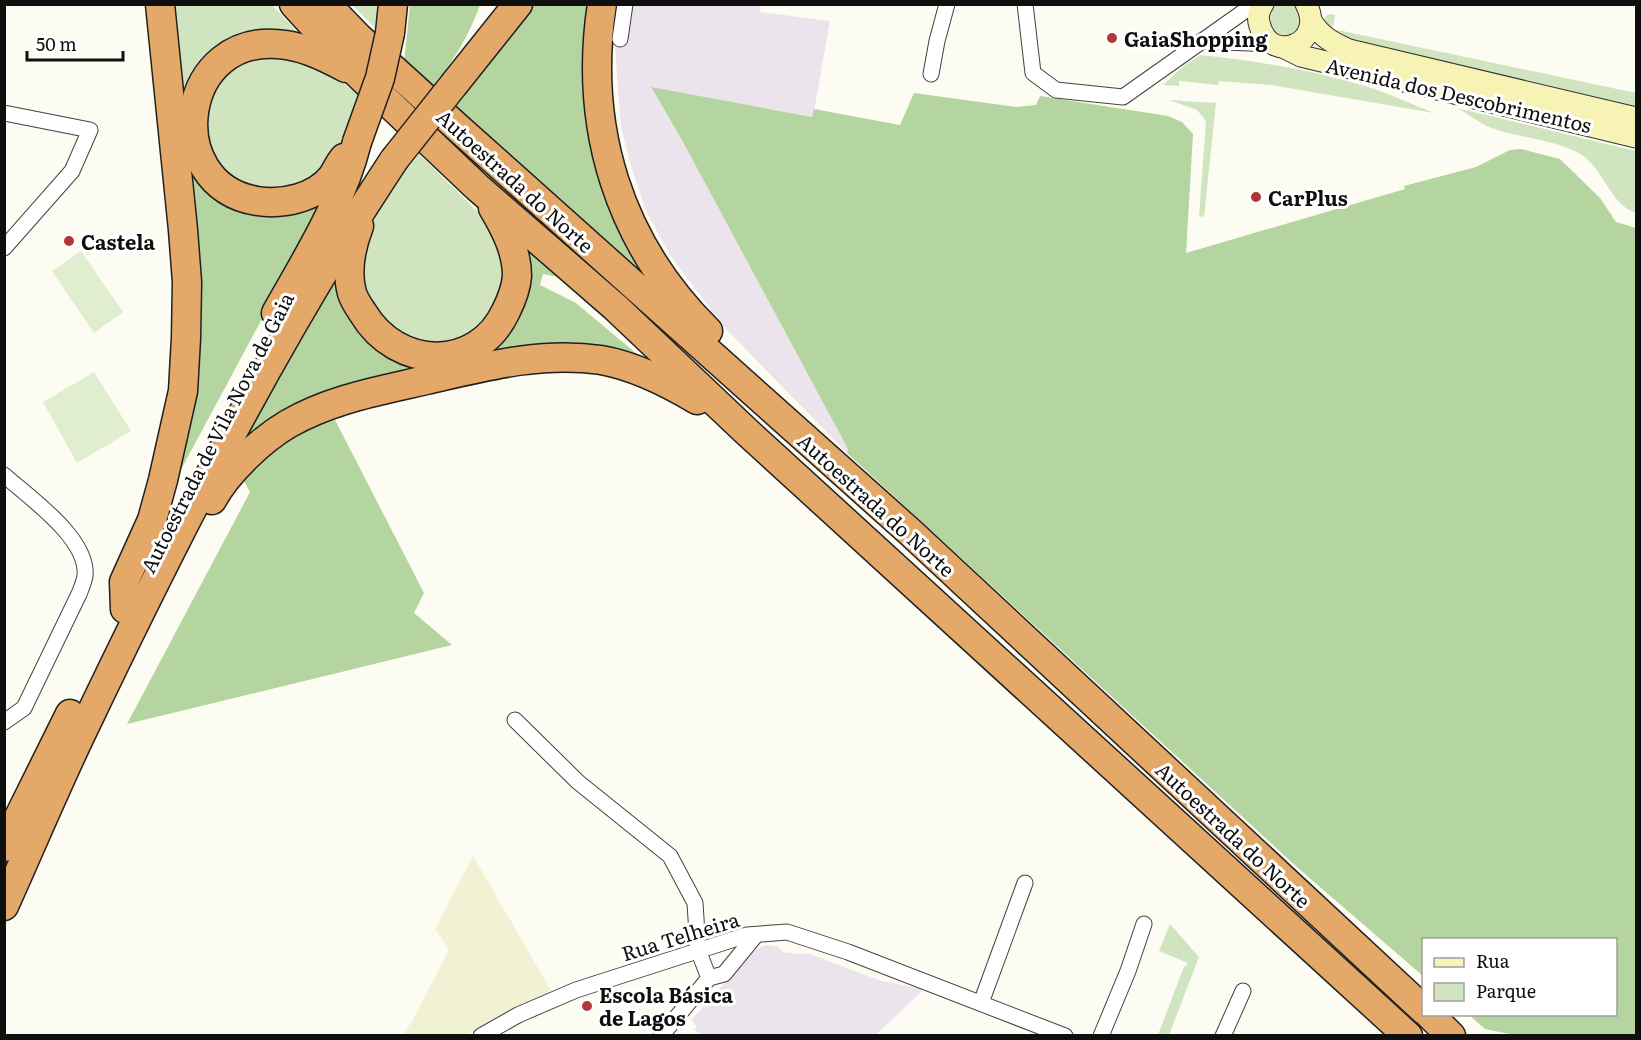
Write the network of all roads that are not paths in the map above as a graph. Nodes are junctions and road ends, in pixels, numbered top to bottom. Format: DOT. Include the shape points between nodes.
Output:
graph roads {
  1 [pos="160,4"];
  2 [pos="294,4"];
  3 [pos="326,4"];
  4 [pos="393,4"];
  5 [pos="490,4"];
  6 [pos="518,4"];
  7 [pos="602,4"];
  8 [pos="625,4"];
  9 [pos="947,4"];
  10 [pos="1025,4"];
  11 [pos="1262,6"];
  12 [pos="1309,10"];
  13 [pos="620,39"];
  14 [pos="1202,41"];
  15 [pos="1278,46"];
  16 [pos="357,73"];
  17 [pos="931,74"];
  18 [pos="460,77"];
  19 [pos="4,114"];
  20 [pos="1636,118"];
  21 [pos="1636,136"];
  22 [pos="357,142"];
  23 [pos="477,187"];
  24 [pos="370,196"];
  25 [pos="4,248"];
  26 [pos="747,432"];
  27 [pos="4,475"];
  28 [pos="910,532"];
  29 [pos="154,587"];
  30 [pos="125,609"];
  31 [pos="515,720"];
  32 [pos="4,722"];
  33 [pos="4,847"];
  34 [pos="1025,883"];
  35 [pos="4,906"];
  36 [pos="1144,924"];
  37 [pos="756,935"];
  38 [pos="698,950"];
  39 [pos="709,978"];
  40 [pos="1243,991"];
  41 [pos="981,1003"];
  42 [pos="1422,1008"];
  43 [pos="1431,1016"];
  44 [pos="481,1035"];
  45 [pos="661,1035"];
  46 [pos="1065,1035"];
  47 [pos="1101,1035"];
  48 [pos="1223,1035"];
  49 [pos="1408,1035"];
  50 [pos="1451,1035"];
  1 -- 30 [label="highway" via="187,282 183,391 152,520 124,582"];
  2 -- 16 [label="highway"];
  3 -- 28 [label="highway, Autoestrada do Norte" via="456,127"];
  4 -- 22 [label="highway, Autoestrada de Vila Nova de Gaia, bridge" via="381,78"];
  5 -- 18 [label="highway"];
  6 -- 18 [label="highway"];
  7 -- 28 [label="highway" via="596,56 598,111 609,162 638,238 699,322"];
  8 -- 13 [label="street"];
  9 -- 17 [label="street"];
  10 -- 14 [label="street" via="1033,73 1056,90 1123,97"];
  11 -- 14 [label="street" via="1246,10"];
  11 -- 15 [label="main road" via="1257,18 1262,34"];
  12 -- 15 [label="main road" via="1309,32 1303,40 1293,46"];
  12 -- 20 [label="main road, Avenida dos Descobrimentos" via="1318,32 1349,50"];
  14 -- 15 [label="street"];
  15 -- 21 [label="main road, Avenida dos Descobrimentos" via="1301,56"];
  16 -- 22 [label="highway" via="304,49 256,45 216,64 195,103 193,121 199,157 209,173 246,199 268,203 303,197 320,188"];
  16 -- 23 [label="highway"];
  18 -- 24 [label="highway, bridge"];
  19 -- 25 [label="street" via="90,130 72,171"];
  22 -- 30 [label="highway, Autoestrada de Vila Nova de Gaia" via="350,170 322,231"];
  23 -- 24 [label="highway" via="512,246 517,274 514,294 490,336 459,354 444,356 412,354 395,346 367,320 352,295 352,245"];
  23 -- 26 [label="highway, Autoestrada do Norte" via="615,308"];
  24 -- 29 [label="highway, Autoestrada de Vila Nova de Gaia" via="236,424"];
  26 -- 29 [label="highway" via="672,385 602,360 531,359 368,393 338,401 287,424 245,458 216,492 167,582"];
  26 -- 49 [label="highway, Autoestrada do Norte"];
  27 -- 32 [label="street" via="68,532 81,552 85,576 24,708"];
  28 -- 42 [label="highway, Autoestrada do Norte"];
  29 -- 35 [label="highway, Autoestrada de Vila Nova de Gaia"];
  30 -- 33 [label="highway, Autoestrada de Vila Nova de Gaia"];
  31 -- 38 [label="street" via="578,782 670,856 695,903"];
  34 -- 41 [label="street"];
  36 -- 47 [label="street"];
  37 -- 38 [label="street, Rua Telheira"];
  37 -- 39 [label="street" via="724,974"];
  37 -- 41 [label="street, Rua Telheira" via="786,932"];
  38 -- 39 [label="street"];
  38 -- 44 [label="street, Rua Telheira" via="576,990"];
  39 -- 45 [label="street"];
  40 -- 48 [label="street"];
  41 -- 46 [label="street, Rua Telheira"];
  43 -- 50 [label="highway"];
}
